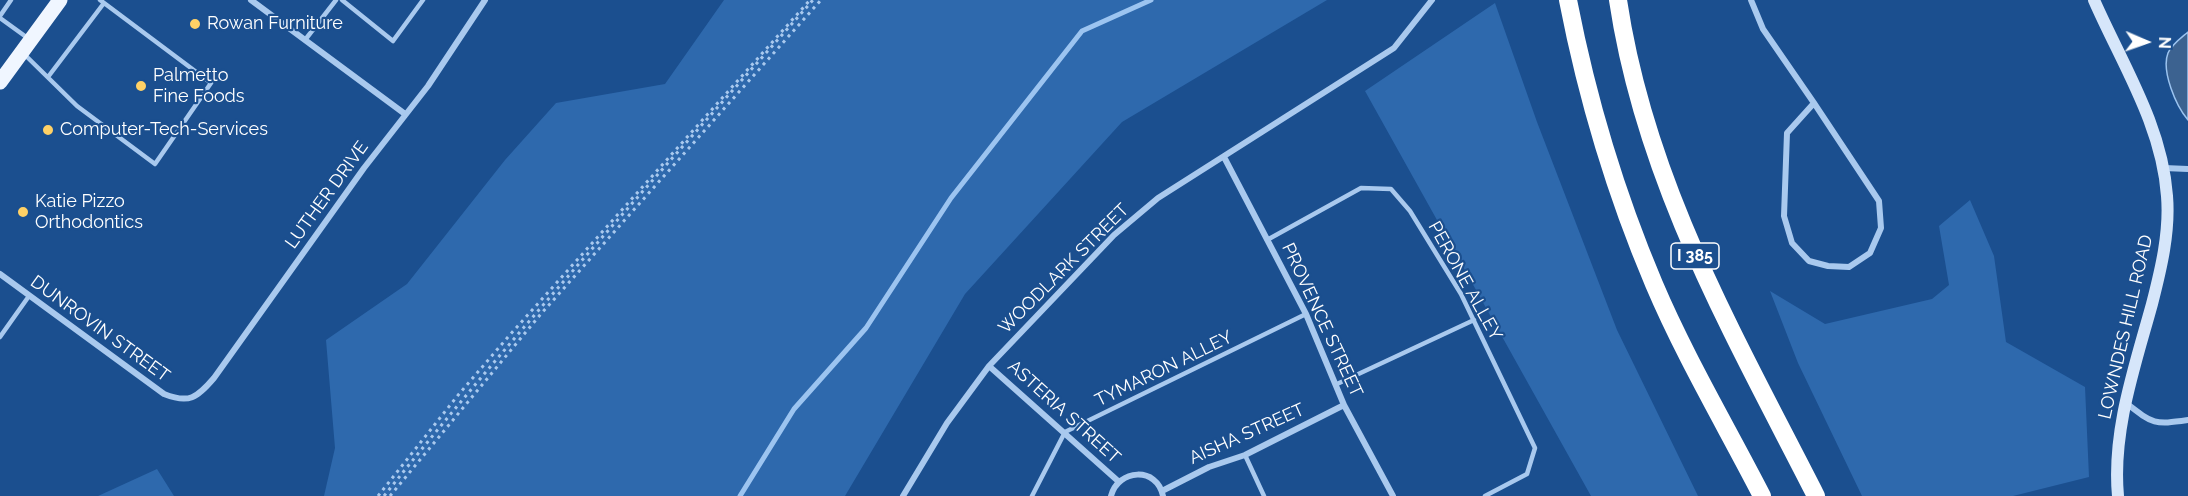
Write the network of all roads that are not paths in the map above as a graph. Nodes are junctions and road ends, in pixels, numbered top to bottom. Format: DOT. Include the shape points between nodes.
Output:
graph roads {
  1 [pos="11,0"];
  2 [pos="251,0"];
  3 [pos="336,0"];
  4 [pos="342,0"];
  5 [pos="423,0"];
  6 [pos="485,0"];
  7 [pos="1432,0"];
  8 [pos="1568,0"];
  9 [pos="1618,0"];
  10 [pos="1751,0"];
  11 [pos="2094,0"];
  12 [pos="54,2"];
  13 [pos="102,2"];
  14 [pos="0,17"];
  15 [pos="305,40"];
  16 [pos="26,46"];
  17 [pos="48,77"];
  18 [pos="0,82"];
  19 [pos="1814,103"];
  20 [pos="405,114"];
  21 [pos="1224,157"];
  22 [pos="2164,168"];
  23 [pos="2188,169"];
  24 [pos="1267,240"];
  25 [pos="0,274"];
  26 [pos="29,296"];
  27 [pos="1306,314"];
  28 [pos="1474,320"];
  29 [pos="0,337"];
  30 [pos="989,366"];
  31 [pos="1337,384"];
  32 [pos="185,398"];
  33 [pos="2126,402"];
  34 [pos="1344,405"];
  35 [pos="2188,420"];
  36 [pos="1065,432"];
  37 [pos="1245,455"];
  38 [pos="1118,481"];
  39 [pos="1162,493"];
  40 [pos="903,496"];
  41 [pos="1032,496"];
  42 [pos="1111,496"];
  43 [pos="1264,496"];
  44 [pos="1393,496"];
  45 [pos="1485,496"];
  46 [pos="1762,496"];
  47 [pos="1816,496"];
  48 [pos="2118,496"];
  1 -- 14 [label="lane"];
  2 -- 15 [label="street"];
  3 -- 15 [label="lane"];
  4 -- 5 [label="lane" via="393,41"];
  6 -- 20 [label="street, LUTHER DRIVE"];
  7 -- 21 [label="street, WOODLARK STREET" via="1394,48"];
  8 -- 46 [label="highway, I 385" via="1597,125 1627,218 1666,311"];
  9 -- 47 [label="highway, I 385" via="1634,82 1677,212 1707,283"];
  10 -- 19 [label="street" via="1763,29"];
  11 -- 22 [label="street, LOWNDES HILL ROAD" via="2152,125"];
  12 -- 16 [label="main road"];
  13 -- 17 [label="lane"];
  13 -- 17 [label="lane" via="211,83 155,164 76,106"];
  14 -- 16 [label="lane"];
  15 -- 20 [label="street"];
  16 -- 17 [label="lane"];
  16 -- 18 [label="main road"];
  19 -- 19 [label="street" via="1879,201 1881,228 1870,253 1849,267 1809,261 1792,243 1784,216 1787,133"];
  20 -- 32 [label="street, LUTHER DRIVE" via="213,378 201,393 192,399"];
  21 -- 24 [label="street, PROVENCE STREET"];
  21 -- 30 [label="street, WOODLARK STREET" via="1158,198 1114,236"];
  22 -- 23 [label="street"];
  22 -- 33 [label="street, LOWNDES HILL ROAD" via="2168,197 2161,270"];
  24 -- 27 [label="street, PROVENCE STREET"];
  24 -- 28 [label="lane, PERONE ALLEY" via="1361,188 1391,189 1410,211"];
  25 -- 26 [label="street, DUNROVIN STREET"];
  26 -- 29 [label="lane"];
  26 -- 32 [label="street, DUNROVIN STREET" via="164,394 178,400"];
  27 -- 31 [label="street, PROVENCE STREET"];
  27 -- 36 [label="lane, TYMARON ALLEY"];
  28 -- 31 [label="lane"];
  28 -- 45 [label="lane, PERONE ALLEY" via="1535,448 1527,474"];
  30 -- 36 [label="street, ASTERIA STREET"];
  30 -- 40 [label="street, WOODLARK STREET" via="947,423"];
  31 -- 34 [label="street, PROVENCE STREET"];
  33 -- 35 [label="street" via="2150,421"];
  33 -- 48 [label="street, LOWNDES HILL ROAD" via="2117,451"];
  34 -- 37 [label="street, AISHA STREET"];
  34 -- 44 [label="street, PROVENCE STREET"];
  36 -- 38 [label="street, ASTERIA STREET"];
  36 -- 41 [label="lane"];
  37 -- 39 [label="street, AISHA STREET" via="1209,467"];
  37 -- 43 [label="lane"];
  38 -- 39 [label="street" via="1128,475 1149,477"];
  38 -- 42 [label="street"];
}
